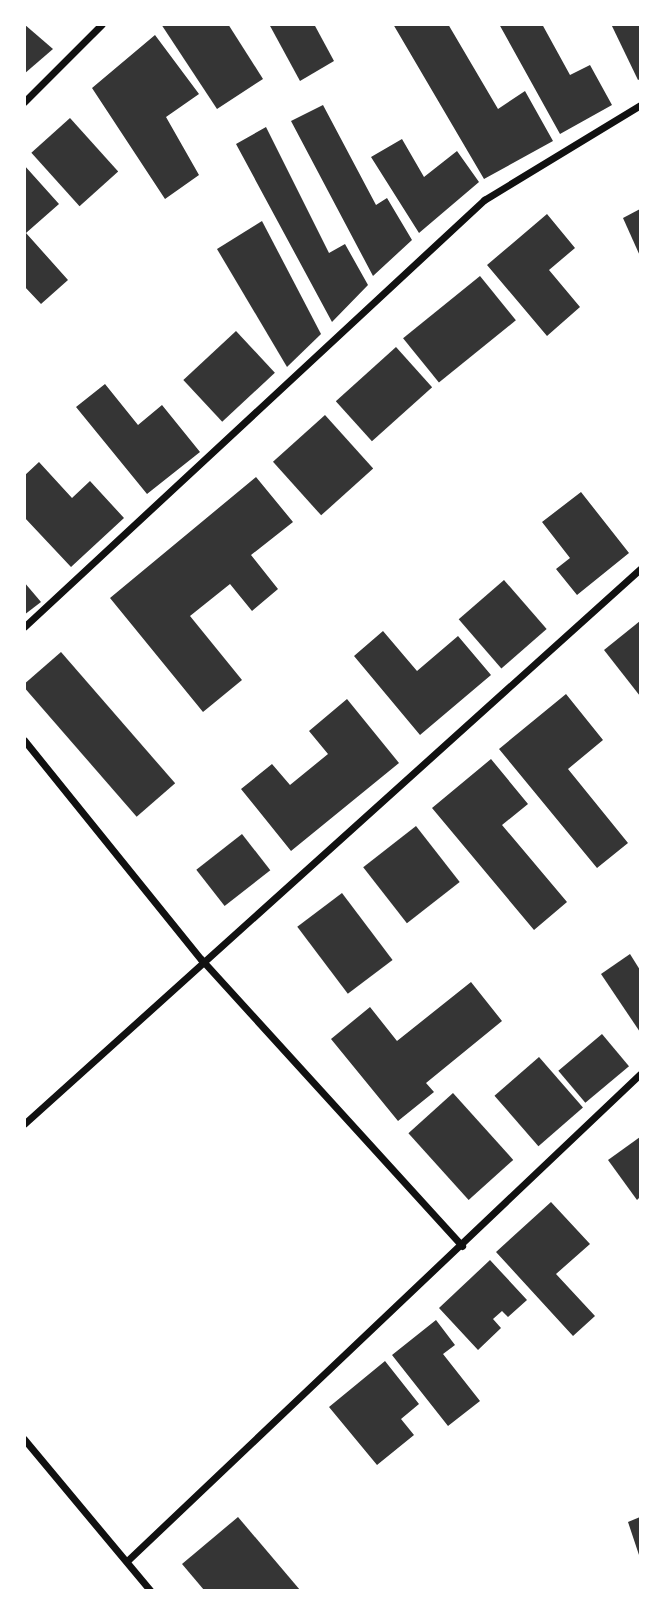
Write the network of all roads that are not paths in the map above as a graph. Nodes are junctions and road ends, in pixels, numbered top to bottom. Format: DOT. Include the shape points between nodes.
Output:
graph roads {
  1 [pos="102,24"];
  2 [pos="24,102"];
  3 [pos="640,105"];
  4 [pos="640,569"];
  5 [pos="24,627"];
  6 [pos="24,740"];
  7 [pos="201,959"];
  8 [pos="640,1074"];
  9 [pos="24,1124"];
  10 [pos="463,1246"];
  11 [pos="24,1439"];
  12 [pos="127,1561"];
  13 [pos="150,1591"];
  1 -- 2 [label="street"];
  3 -- 5 [label="street" via="484,200"];
  4 -- 7 [label="street"];
  6 -- 7 [label="street"];
  7 -- 9 [label="street"];
  7 -- 10 [label="street"];
  8 -- 10 [label="street"];
  10 -- 12 [label="street"];
  11 -- 12 [label="street"];
  12 -- 13 [label="street"];
}
